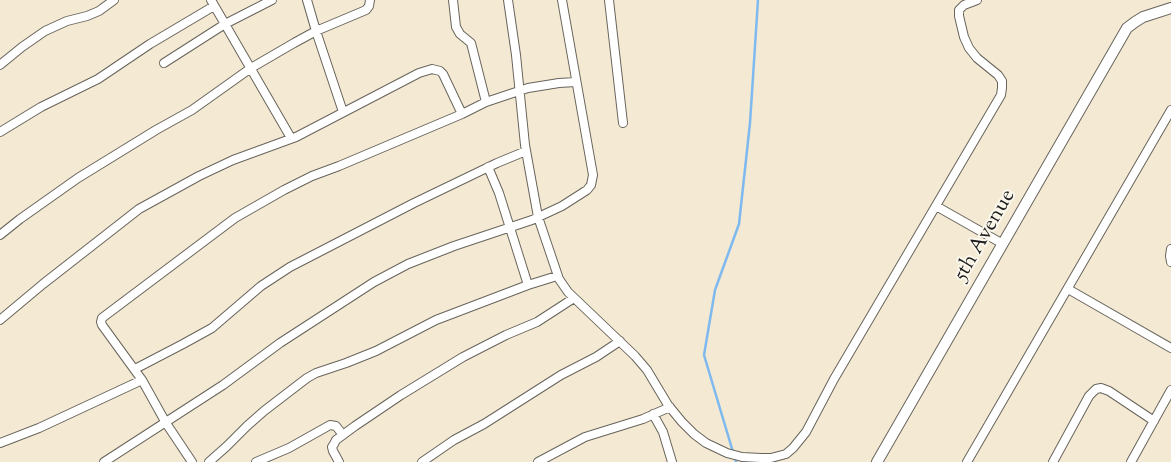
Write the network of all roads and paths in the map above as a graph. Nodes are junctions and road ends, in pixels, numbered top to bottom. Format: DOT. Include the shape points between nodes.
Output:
graph roads {
  1 [pos="114,0"];
  2 [pos="272,0"];
  3 [pos="307,0"];
  4 [pos="370,0"];
  5 [pos="453,0"];
  6 [pos="508,0"];
  7 [pos="562,0"];
  8 [pos="609,0"];
  9 [pos="977,0"];
  10 [pos="212,3"];
  11 [pos="1171,8"];
  12 [pos="225,24"];
  13 [pos="316,31"];
  14 [pos="164,63"];
  15 [pos="0,65"];
  16 [pos="251,68"];
  17 [pos="576,82"];
  18 [pos="520,90"];
  19 [pos="486,102"];
  20 [pos="1171,110"];
  21 [pos="343,112"];
  22 [pos="462,114"];
  23 [pos="623,123"];
  24 [pos="0,132"];
  25 [pos="291,138"];
  26 [pos="526,151"];
  27 [pos="488,167"];
  28 [pos="936,206"];
  29 [pos="538,217"];
  30 [pos="510,228"];
  31 [pos="0,235"];
  32 [pos="1003,244"];
  33 [pos="1171,249"];
  34 [pos="1171,262"];
  35 [pos="557,276"];
  36 [pos="528,285"];
  37 [pos="1068,289"];
  38 [pos="574,298"];
  39 [pos="0,320"];
  40 [pos="620,341"];
  41 [pos="1171,348"];
  42 [pos="135,369"];
  43 [pos="142,380"];
  44 [pos="1171,390"];
  45 [pos="670,407"];
  46 [pos="654,414"];
  47 [pos="1154,422"];
  48 [pos="166,423"];
  49 [pos="343,435"];
  50 [pos="0,443"];
  51 [pos="104,462"];
  52 [pos="192,462"];
  53 [pos="209,462"];
  54 [pos="259,462"];
  55 [pos="339,462"];
  56 [pos="422,462"];
  57 [pos="538,462"];
  58 [pos="670,462"];
  59 [pos="877,462"];
  60 [pos="967,462"];
  61 [pos="1053,462"];
  62 [pos="1131,462"];
  1 -- 15 [label="street" via="100,11 45,31"];
  2 -- 12 [label="street"];
  3 -- 13 [label="street"];
  4 -- 13 [label="street" via="366,10"];
  5 -- 19 [label="street" via="456,27 471,44"];
  6 -- 18 [label="street"];
  7 -- 17 [label="street"];
  8 -- 23 [label="street"];
  9 -- 28 [label="street" via="959,10 964,37 977,58 1002,81 1001,95"];
  10 -- 12 [label="street"];
  10 -- 24 [label="street" via="98,79"];
  11 -- 32 [label="street, 5th Avenue" via="1143,17 1127,28"];
  12 -- 14 [label="street"];
  12 -- 16 [label="street"];
  13 -- 16 [label="street"];
  13 -- 21 [label="street"];
  16 -- 25 [label="street"];
  16 -- 31 [label="street" via="192,110 68,184"];
  17 -- 18 [label="street"];
  17 -- 29 [label="street" via="593,180 587,190"];
  18 -- 19 [label="street"];
  18 -- 26 [label="street"];
  19 -- 22 [label="street"];
  20 -- 37 [label="street"];
  21 -- 22 [label="street" via="432,69 443,74"];
  21 -- 25 [label="street"];
  22 -- 42 [label="street" via="284,190 235,218 106,314 101,320 102,325"];
  25 -- 39 [label="street" via="219,166 139,209"];
  26 -- 27 [label="street"];
  26 -- 29 [label="street"];
  27 -- 30 [label="street"];
  27 -- 42 [label="street" via="290,267 261,286 212,328"];
  28 -- 32 [label="street"];
  28 -- 45 [label="street" via="806,432 786,454 761,458 727,453 694,434"];
  29 -- 30 [label="street"];
  29 -- 35 [label="street"];
  30 -- 36 [label="street"];
  30 -- 48 [label="street" via="408,264 374,282"];
  32 -- 59 [label="street, 5th Avenue"];
  33 -- 34 [label="street"];
  35 -- 36 [label="street"];
  35 -- 38 [label="street"];
  36 -- 53 [label="street" via="431,322 376,350 316,373 264,411"];
  37 -- 41 [label="street"];
  37 -- 60 [label="street"];
  38 -- 40 [label="street"];
  38 -- 49 [label="street" via="537,322 463,357"];
  40 -- 45 [label="street" via="646,370"];
  40 -- 56 [label="street"];
  42 -- 43 [label="street"];
  43 -- 48 [label="street"];
  43 -- 50 [label="street"];
  44 -- 47 [label="street"];
  45 -- 46 [label="street"];
  46 -- 57 [label="street" via="585,437"];
  46 -- 58 [label="street" via="663,432"];
  47 -- 61 [label="street" via="1108,391 1096,389"];
  47 -- 62 [label="street"];
  48 -- 51 [label="street"];
  48 -- 52 [label="street"];
  49 -- 54 [label="street" via="336,426 330,426"];
  49 -- 55 [label="street" via="332,447"];
}
